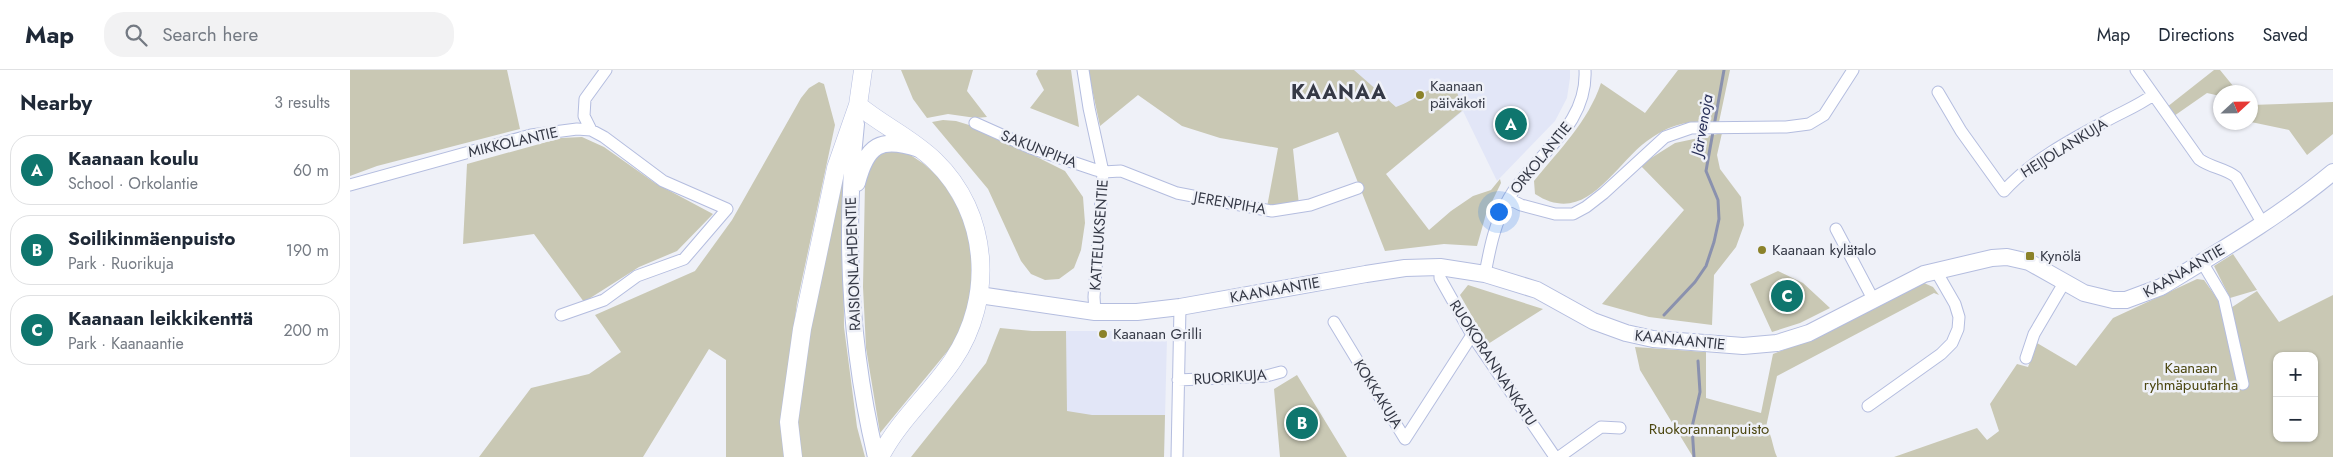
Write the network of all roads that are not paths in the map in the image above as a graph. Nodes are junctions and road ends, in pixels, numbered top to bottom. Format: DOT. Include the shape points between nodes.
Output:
graph roads {
  1 [pos="606,70"];
  2 [pos="863,70"];
  3 [pos="1083,70"];
  4 [pos="1585,70"];
  5 [pos="1853,70"];
  6 [pos="2136,70"];
  7 [pos="1938,92"];
  8 [pos="2153,95"];
  9 [pos="858,105"];
  10 [pos="976,123"];
  11 [pos="591,130"];
  12 [pos="922,150"];
  13 [pos="1103,172"];
  14 [pos="2333,172"];
  15 [pos="350,185"];
  16 [pos="1358,188"];
  17 [pos="1508,199"];
  18 [pos="850,209"];
  19 [pos="2263,224"];
  20 [pos="1836,230"];
  21 [pos="2202,262"];
  22 [pos="1440,266"];
  23 [pos="1936,271"];
  24 [pos="1485,274"];
  25 [pos="2064,282"];
  26 [pos="979,295"];
  27 [pos="1873,299"];
  28 [pos="1180,307"];
  29 [pos="1096,312"];
  30 [pos="561,315"];
  31 [pos="1334,322"];
  32 [pos="1472,335"];
  33 [pos="2026,358"];
  34 [pos="1281,372"];
  35 [pos="1178,380"];
  36 [pos="2243,384"];
  37 [pos="1868,406"];
  38 [pos="1620,428"];
  39 [pos="793,457"];
  40 [pos="876,457"];
  41 [pos="880,457"];
  42 [pos="1177,457"];
  43 [pos="1555,457"];
  44 [pos="1559,457"];
  1 -- 11 [label="street" via="585,99 584,116"];
  2 -- 9 [label="main road, RAISIONLAHDENTIE"];
  3 -- 13 [label="street, KATTELUKSENTIE"];
  4 -- 17 [label="street, ORKOLANTIE" via="1582,95 1568,127"];
  5 -- 17 [label="street" via="1824,115 1810,124 1691,128 1665,137 1604,193 1573,214 1554,214"];
  6 -- 8 [label="street"];
  7 -- 8 [label="street, HEIJOLANKUJA" via="1961,131 2004,190 2017,176 2055,151"];
  8 -- 19 [label="street" via="2199,159 2236,177"];
  9 -- 12 [label="main road"];
  9 -- 18 [label="street, RAISIONLAHDENTIE"];
  9 -- 39 [label="main road" via="836,168 802,329 790,422"];
  10 -- 13 [label="street, SAKUNPIHA" via="1031,148"];
  11 -- 15 [label="street, MIKKOLANTIE" via="531,135"];
  11 -- 30 [label="street" via="663,181 727,209 684,259 637,276 604,300"];
  12 -- 18 [label="street" via="893,143 868,153"];
  12 -- 26 [label="main road" via="951,180 970,212 980,247"];
  13 -- 16 [label="street, JERENPIHA" via="1121,170 1177,193 1272,210 1310,205"];
  13 -- 29 [label="street, KATTELUKSENTIE" via="1094,297"];
  14 -- 19 [label="street, KAANAANTIE"];
  17 -- 24 [label="street, ORKOLANTIE" via="1497,222"];
  18 -- 40 [label="street, RAISIONLAHDENTIE" via="855,330"];
  19 -- 21 [label="street, KAANAANTIE"];
  20 -- 27 [label="street"];
  21 -- 25 [label="street, KAANAANTIE" via="2161,287 2126,300 2084,293"];
  21 -- 36 [label="street" via="2224,299"];
  22 -- 24 [label="street, KAANAANTIE"];
  22 -- 28 [label="street, KAANAANTIE" via="1366,274"];
  22 -- 32 [label="street, RUOKORANNANKATU" via="1440,278"];
  23 -- 25 [label="street, KAANAANTIE" via="2007,257 2029,262"];
  23 -- 27 [label="street, KAANAANTIE"];
  23 -- 37 [label="street" via="1959,317 1952,343"];
  24 -- 27 [label="street, KAANAANTIE" via="1536,290 1592,321 1626,333 1652,339 1743,346 1777,343 1809,333"];
  25 -- 33 [label="street" via="2034,334"];
  26 -- 29 [label="street, KAANAANTIE"];
  26 -- 41 [label="main road" via="962,347"];
  28 -- 29 [label="street, KAANAANTIE"];
  28 -- 35 [label="street"];
  31 -- 32 [label="street, KOKKAKUJA" via="1406,438"];
  32 -- 43 [label="street, RUOKORANNANKATU"];
  34 -- 35 [label="street, RUORIKUJA" via="1266,376"];
  35 -- 42 [label="street"];
  38 -- 44 [label="street" via="1601,427"];
}
